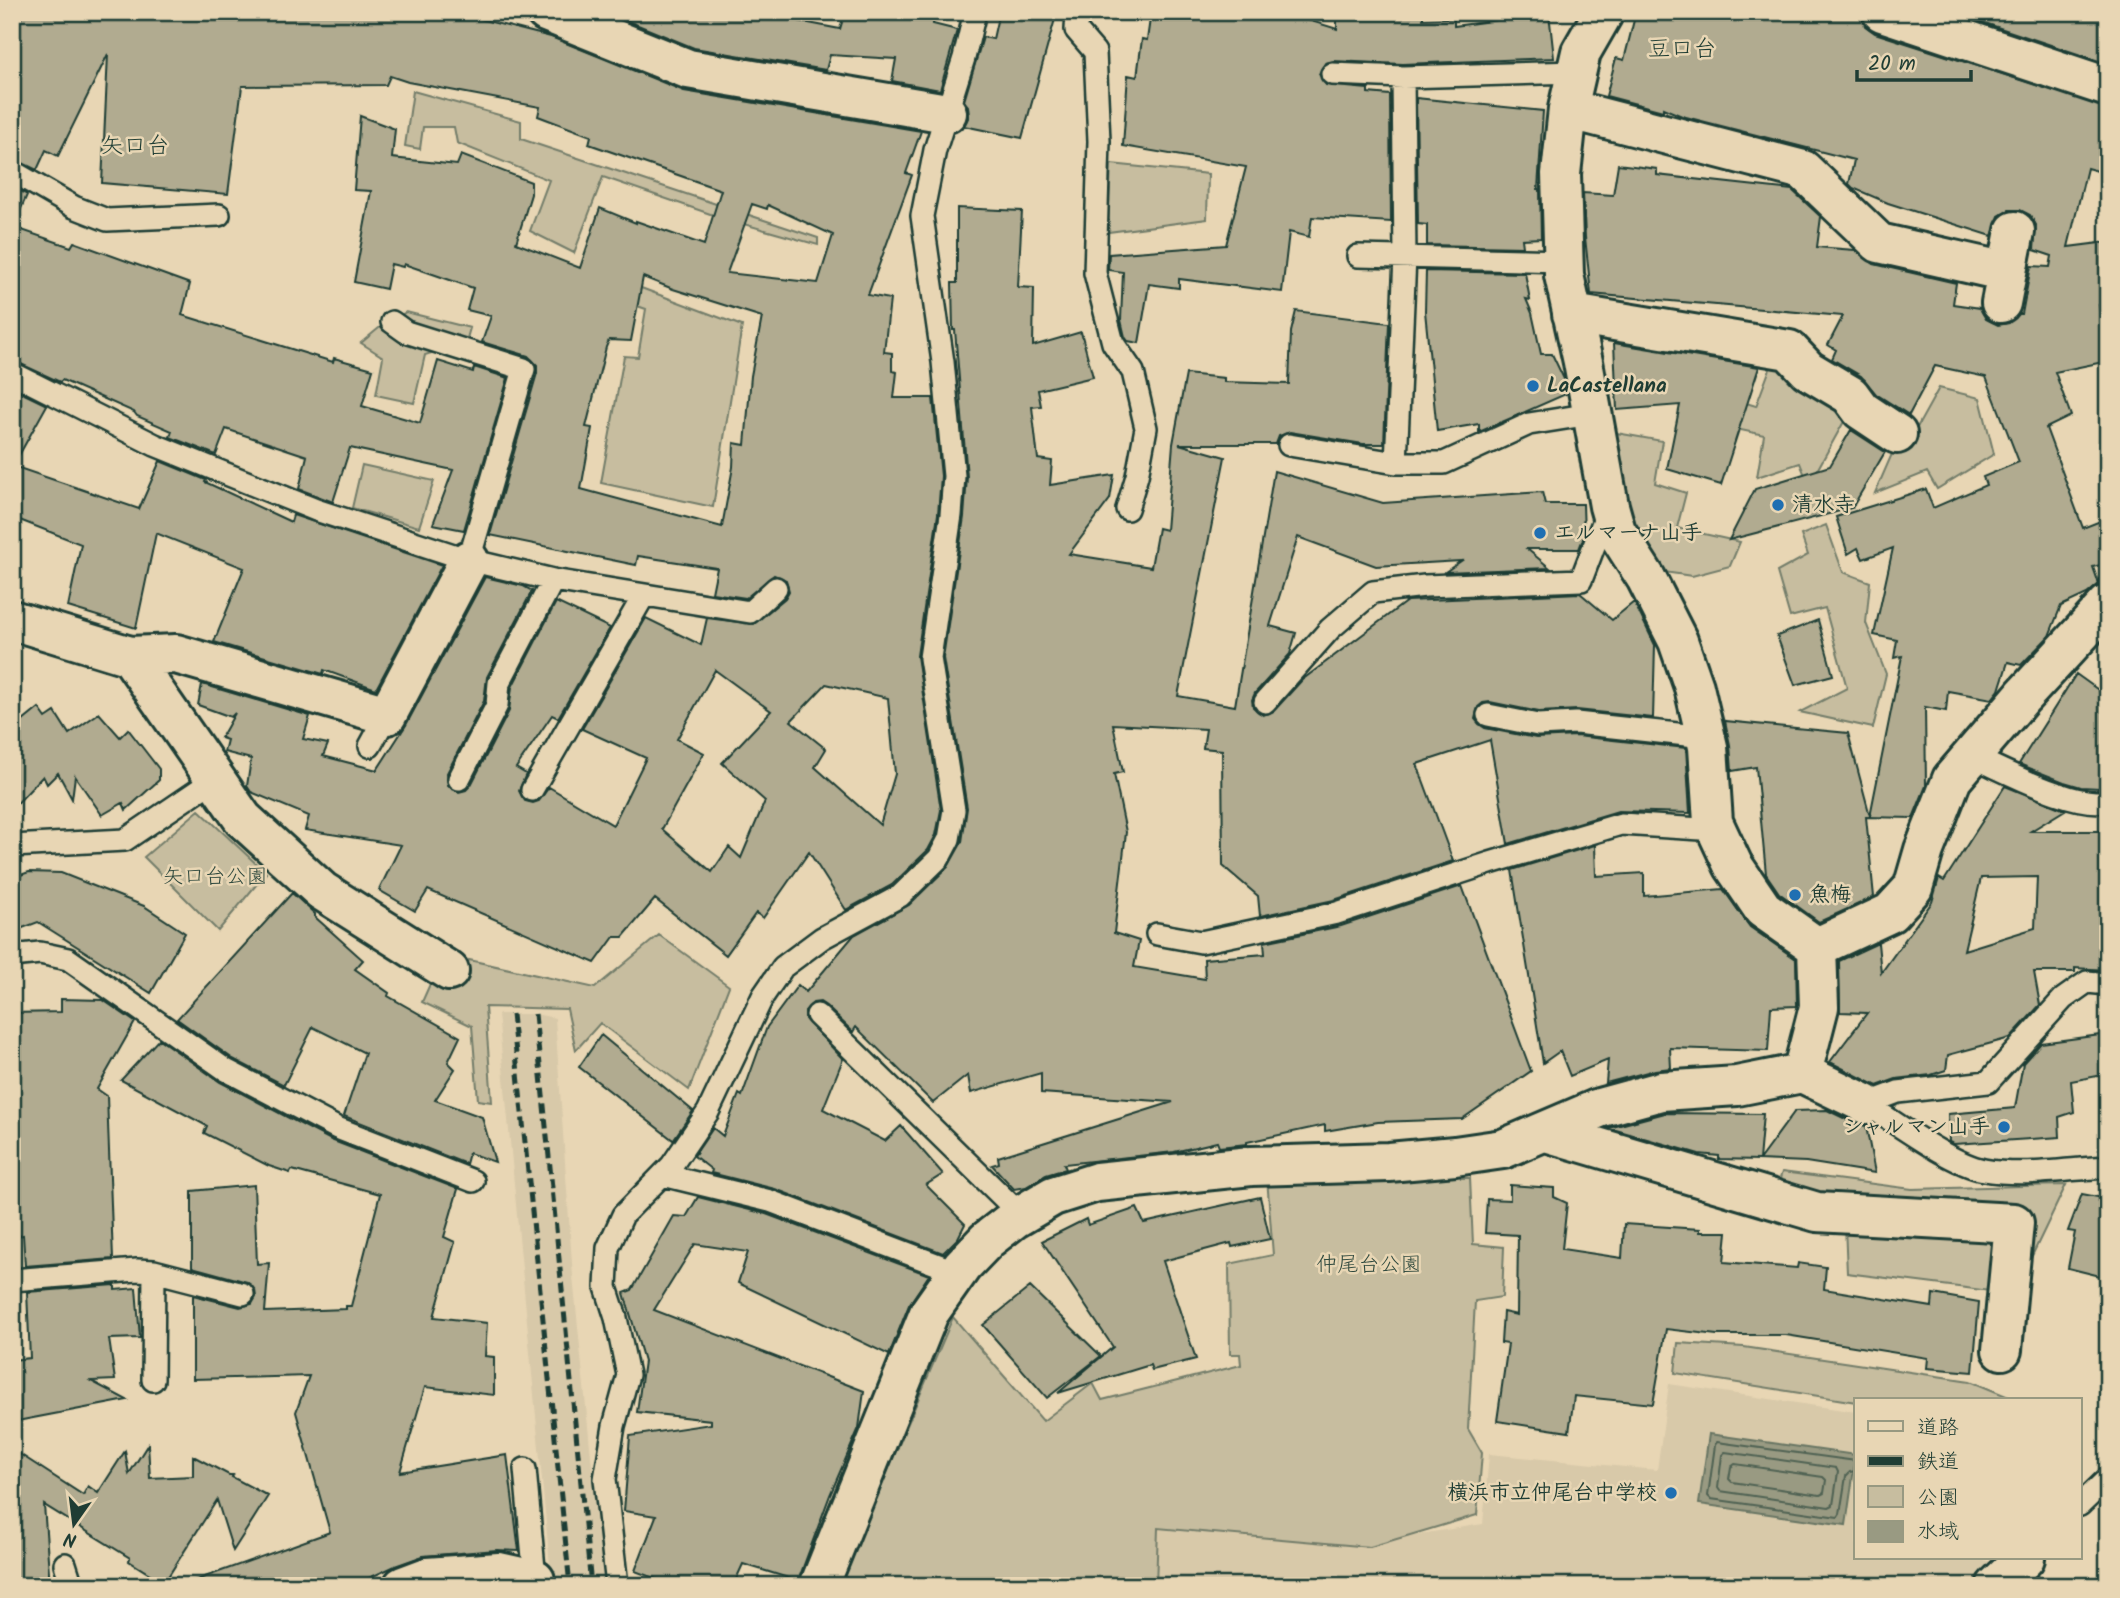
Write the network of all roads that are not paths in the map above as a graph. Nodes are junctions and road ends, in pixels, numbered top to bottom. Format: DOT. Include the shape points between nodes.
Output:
graph roads {
  1 [pos="546,12"];
  2 [pos="975,12"];
  3 [pos="1077,12"];
  4 [pos="1604,12"];
  5 [pos="1882,12"];
  6 [pos="1576,72"];
  7 [pos="1332,74"];
  8 [pos="1404,77"];
  9 [pos="2108,87"];
  10 [pos="1568,109"];
  11 [pos="947,113"];
  12 [pos="12,171"];
  13 [pos="219,215"];
  14 [pos="2015,231"];
  15 [pos="1358,256"];
  16 [pos="1405,257"];
  17 [pos="1563,261"];
  18 [pos="1572,314"];
  19 [pos="392,323"];
  20 [pos="12,373"];
  21 [pos="1591,414"];
  22 [pos="1897,434"];
  23 [pos="1289,445"];
  24 [pos="1396,463"];
  25 [pos="1609,506"];
  26 [pos="1126,509"];
  27 [pos="469,560"];
  28 [pos="553,580"];
  29 [pos="776,588"];
  30 [pos="644,595"];
  31 [pos="2108,604"];
  32 [pos="12,620"];
  33 [pos="130,656"];
  34 [pos="1265,702"];
  35 [pos="1488,715"];
  36 [pos="1705,737"];
  37 [pos="1971,756"];
  38 [pos="215,779"];
  39 [pos="459,779"];
  40 [pos="532,790"];
  41 [pos="2108,800"];
  42 [pos="1717,830"];
  43 [pos="12,846"];
  44 [pos="1157,934"];
  45 [pos="1817,947"];
  46 [pos="12,956"];
  47 [pos="450,971"];
  48 [pos="2108,984"];
  49 [pos="817,1015"];
  50 [pos="1802,1073"];
  51 [pos="1866,1104"];
  52 [pos="1546,1132"];
  53 [pos="2108,1167"];
  54 [pos="663,1175"];
  55 [pos="473,1181"];
  56 [pos="1021,1215"];
  57 [pos="154,1271"];
  58 [pos="957,1272"];
  59 [pos="12,1280"];
  60 [pos="243,1294"];
  61 [pos="2002,1350"];
  62 [pos="153,1381"];
  63 [pos="525,1469"];
  64 [pos="2108,1478"];
  65 [pos="2082,1503"];
  66 [pos="2023,1560"];
  67 [pos="65,1564"];
  68 [pos="535,1583"];
  69 [pos="72,1586"];
  70 [pos="403,1586"];
  71 [pos="617,1586"];
  72 [pos="819,1586"];
  73 [pos="1996,1586"];
  1 -- 11 [label="street" via="688,69"];
  2 -- 11 [label="lane"];
  3 -- 26 [label="lane" via="1076,30 1096,52 1095,273 1113,343 1133,372 1146,428"];
  4 -- 6 [label="street" via="1581,52"];
  5 -- 9 [label="street"];
  6 -- 8 [label="lane"];
  6 -- 10 [label="street"];
  7 -- 8 [label="lane"];
  8 -- 16 [label="lane"];
  10 -- 14 [label="street" via="1803,170 1880,243 2004,288"];
  10 -- 17 [label="street" via="1561,174"];
  11 -- 54 [label="lane" via="922,216 954,476 930,658 954,810 948,839 939,858 900,896 822,939 783,967 763,996 708,1112"];
  12 -- 13 [label="lane" via="74,207 107,220"];
  15 -- 16 [label="lane"];
  16 -- 17 [label="lane"];
  16 -- 24 [label="lane"];
  17 -- 18 [label="street"];
  18 -- 21 [label="street"];
  18 -- 22 [label="street" via="1789,350 1808,370 1850,394 1861,410"];
  19 -- 27 [label="lane" via="405,332 524,369"];
  20 -- 27 [label="lane" via="155,445 316,510"];
  21 -- 24 [label="lane" via="1529,424 1444,463"];
  21 -- 25 [label="street"];
  23 -- 24 [label="lane"];
  25 -- 34 [label="lane" via="1581,580 1373,592 1330,629"];
  25 -- 36 [label="street" via="1616,531 1678,641"];
  27 -- 28 [label="lane"];
  27 -- 33 [label="street" via="379,731 176,654"];
  28 -- 30 [label="lane"];
  28 -- 39 [label="lane" via="499,683 497,705"];
  29 -- 30 [label="lane" via="750,612"];
  30 -- 40 [label="lane"];
  31 -- 37 [label="street"];
  32 -- 33 [label="street"];
  33 -- 38 [label="street"];
  35 -- 36 [label="lane" via="1538,725 1576,723"];
  36 -- 42 [label="street"];
  37 -- 41 [label="lane" via="2069,799"];
  37 -- 45 [label="street" via="1952,779 1913,888 1890,913"];
  38 -- 43 [label="lane" via="125,839"];
  38 -- 47 [label="street" via="243,819 322,891"];
  42 -- 44 [label="lane" via="1621,824 1337,913 1201,942"];
  42 -- 45 [label="street" via="1733,865 1763,909"];
  45 -- 50 [label="street" via="1819,1007"];
  46 -- 55 [label="lane" via="40,953 68,959 226,1070 337,1128"];
  48 -- 51 [label="lane" via="2087,982 2063,999 1988,1082 1898,1091"];
  49 -- 56 [label="lane"];
  50 -- 51 [label="street"];
  50 -- 52 [label="street" via="1737,1086 1661,1091 1599,1108"];
  51 -- 53 [label="lane" via="1963,1164 1982,1170 2012,1174"];
  52 -- 56 [label="street" via="1503,1149 1455,1156 1251,1166 1097,1182 1053,1196"];
  52 -- 61 [label="street" via="1817,1212 2014,1223"];
  54 -- 58 [label="lane" via="770,1201"];
  54 -- 71 [label="lane" via="623,1215 608,1248 606,1287 628,1376 605,1479"];
  56 -- 58 [label="street" via="987,1240"];
  57 -- 59 [label="lane"];
  57 -- 60 [label="lane"];
  57 -- 62 [label="lane"];
  58 -- 72 [label="street" via="929,1314"];
  63 -- 68 [label="lane"];
  64 -- 65 [label="lane"];
  66 -- 73 [label="street"];
  67 -- 69 [label="lane"];
  68 -- 70 [label="street" via="499,1572 427,1577"];
}
